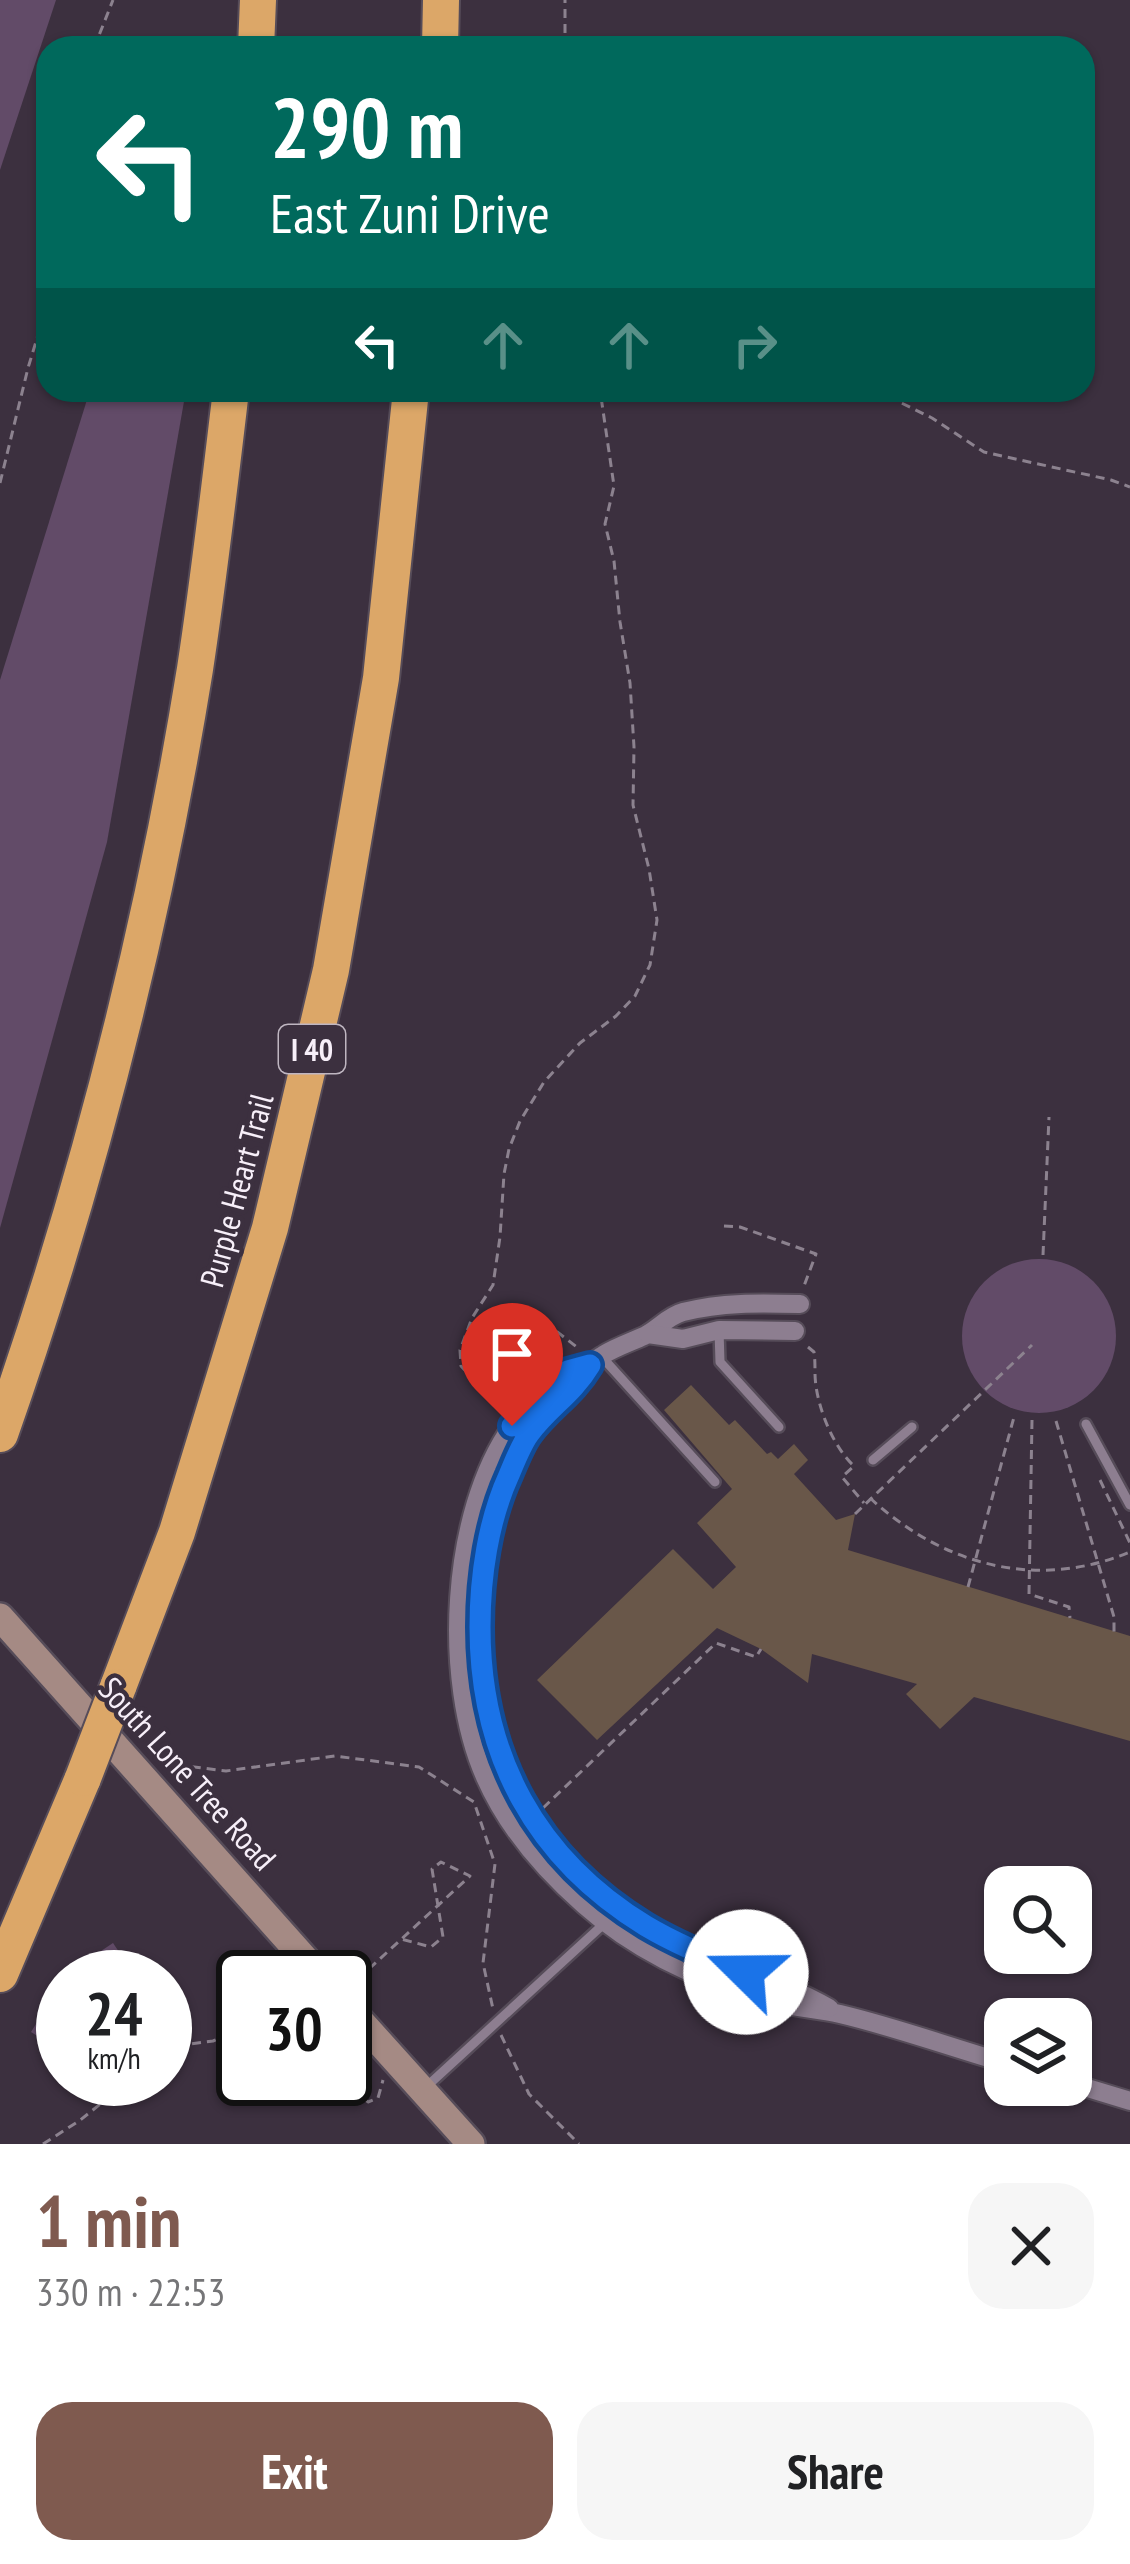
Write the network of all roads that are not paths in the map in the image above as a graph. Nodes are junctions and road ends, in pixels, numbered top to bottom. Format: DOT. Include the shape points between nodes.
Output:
graph roads {
  1 [pos="258,0"];
  2 [pos="441,0"];
  3 [pos="256,36"];
  4 [pos="440,36"];
  5 [pos="229,402"];
  6 [pos="410,402"];
  7 [pos="800,1304"];
  8 [pos="719,1330"];
  9 [pos="648,1334"];
  10 [pos="798,1338"];
  11 [pos="596,1360"];
  12 [pos="1086,1424"];
  13 [pos="779,1427"];
  14 [pos="912,1427"];
  15 [pos="0,1434"];
  16 [pos="873,1460"];
  17 [pos="715,1482"];
  18 [pos="1130,1505"];
  19 [pos="0,1616"];
  20 [pos="612,1916"];
  21 [pos="308,1950"];
  22 [pos="0,1975"];
  23 [pos="372,2035"];
  24 [pos="984,2057"];
  25 [pos="1092,2089"];
  26 [pos="422,2091"];
  27 [pos="1130,2101"];
  28 [pos="471,2144"];
  1 -- 3 [label="highway"];
  2 -- 4 [label="highway"];
  5 -- 15 [label="highway" via="158,867 82,1174"];
  6 -- 22 [label="highway, Purple Heart Trail / I 40, bridge" via="381,678 331,970 270,1228 177,1532"];
  7 -- 9 [label="street" via="713,1306 675,1314"];
  8 -- 9 [label="street" via="682,1339"];
  8 -- 10 [label="street"];
  8 -- 13 [label="lane" via="720,1362"];
  9 -- 11 [label="street"];
  11 -- 17 [label="lane"];
  11 -- 20 [label="street" via="541,1394 496,1455 466,1535 460,1644 466,1717 500,1806 552,1876"];
  12 -- 18 [label="lane"];
  14 -- 16 [label="lane"];
  19 -- 21 [label="main road, South Lone Tree Road"];
  20 -- 24 [label="street" via="683,1970 732,1989"];
  20 -- 26 [label="lane"];
  23 -- 26 [label="main road"];
  25 -- 27 [label="street"];
  26 -- 28 [label="main road"];
}
